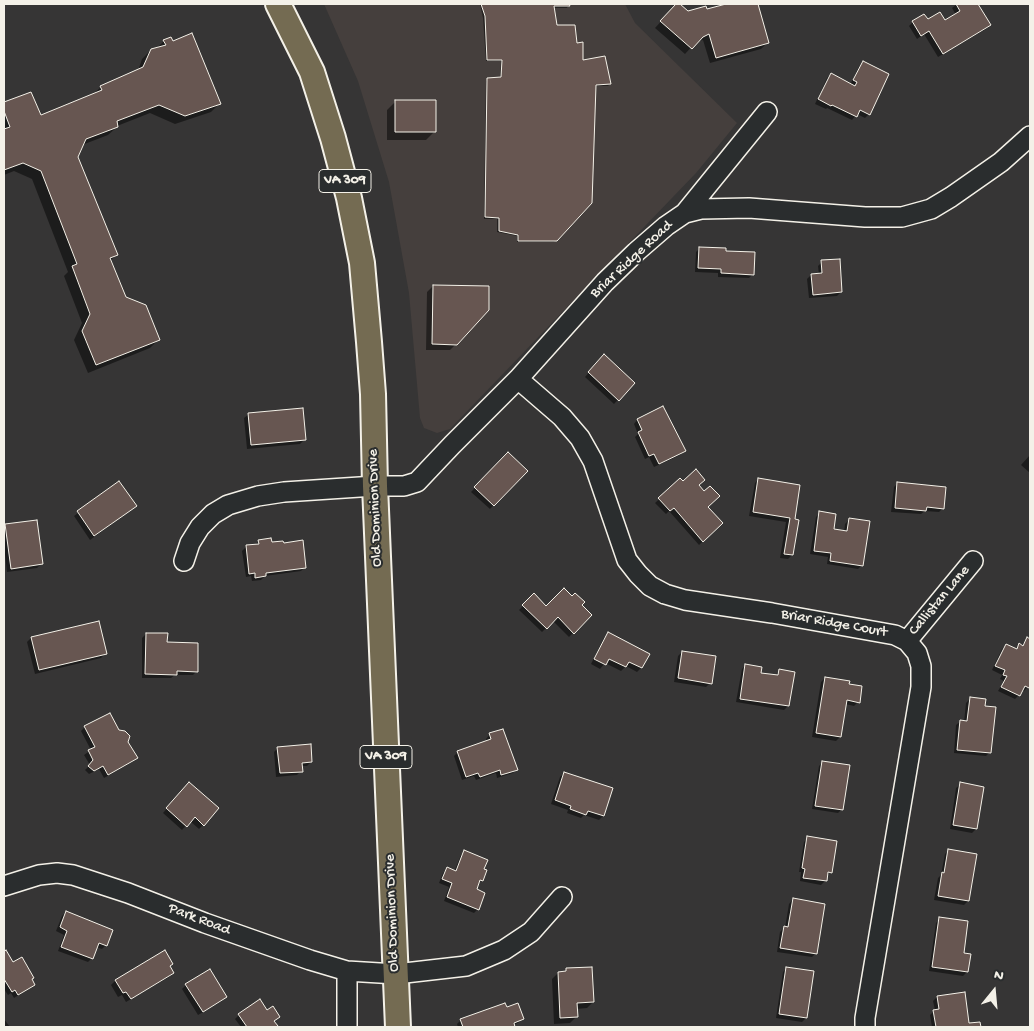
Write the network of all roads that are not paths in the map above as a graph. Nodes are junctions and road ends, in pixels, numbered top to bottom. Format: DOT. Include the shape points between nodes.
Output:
graph roads {
  1 [pos="278,4"];
  2 [pos="767,112"];
  3 [pos="1030,136"];
  4 [pos="685,213"];
  5 [pos="518,379"];
  6 [pos="375,486"];
  7 [pos="184,561"];
  8 [pos="973,562"];
  9 [pos="907,641"];
  10 [pos="4,886"];
  11 [pos="562,897"];
  12 [pos="347,971"];
  13 [pos="396,974"];
  14 [pos="346,1027"];
  15 [pos="398,1027"];
  16 [pos="865,1027"];
  1 -- 6 [label="main road, Old Dominion Drive / VA 309" via="312,72 349,198 362,263 373,394"];
  2 -- 4 [label="street"];
  3 -- 4 [label="street, Briar Ridge Road" via="1001,162 951,198 924,212 902,217 749,208 701,209"];
  4 -- 5 [label="street, Briar Ridge Road" via="666,226 605,282"];
  5 -- 6 [label="street, Briar Ridge Road" via="417,482 404,486"];
  5 -- 9 [label="street, Briar Ridge Court" via="562,417 580,438 598,475 627,560 650,586 685,600 895,634"];
  6 -- 7 [label="street, Briar Ridge Road" via="284,492 228,505 213,514 200,528"];
  6 -- 13 [label="main road, Old Dominion Drive / VA 309"];
  8 -- 9 [label="street, Callistan Lane"];
  9 -- 16 [label="street, Briar Ridge Court" via="922,666 921,687"];
  10 -- 12 [label="street, Park Road" via="39,875 73,875"];
  11 -- 13 [label="street, Park Road" via="532,932 504,950 466,966"];
  12 -- 13 [label="street, Park Road"];
  12 -- 14 [label="street"];
  13 -- 15 [label="main road, Old Dominion Drive / VA 309"];
}
